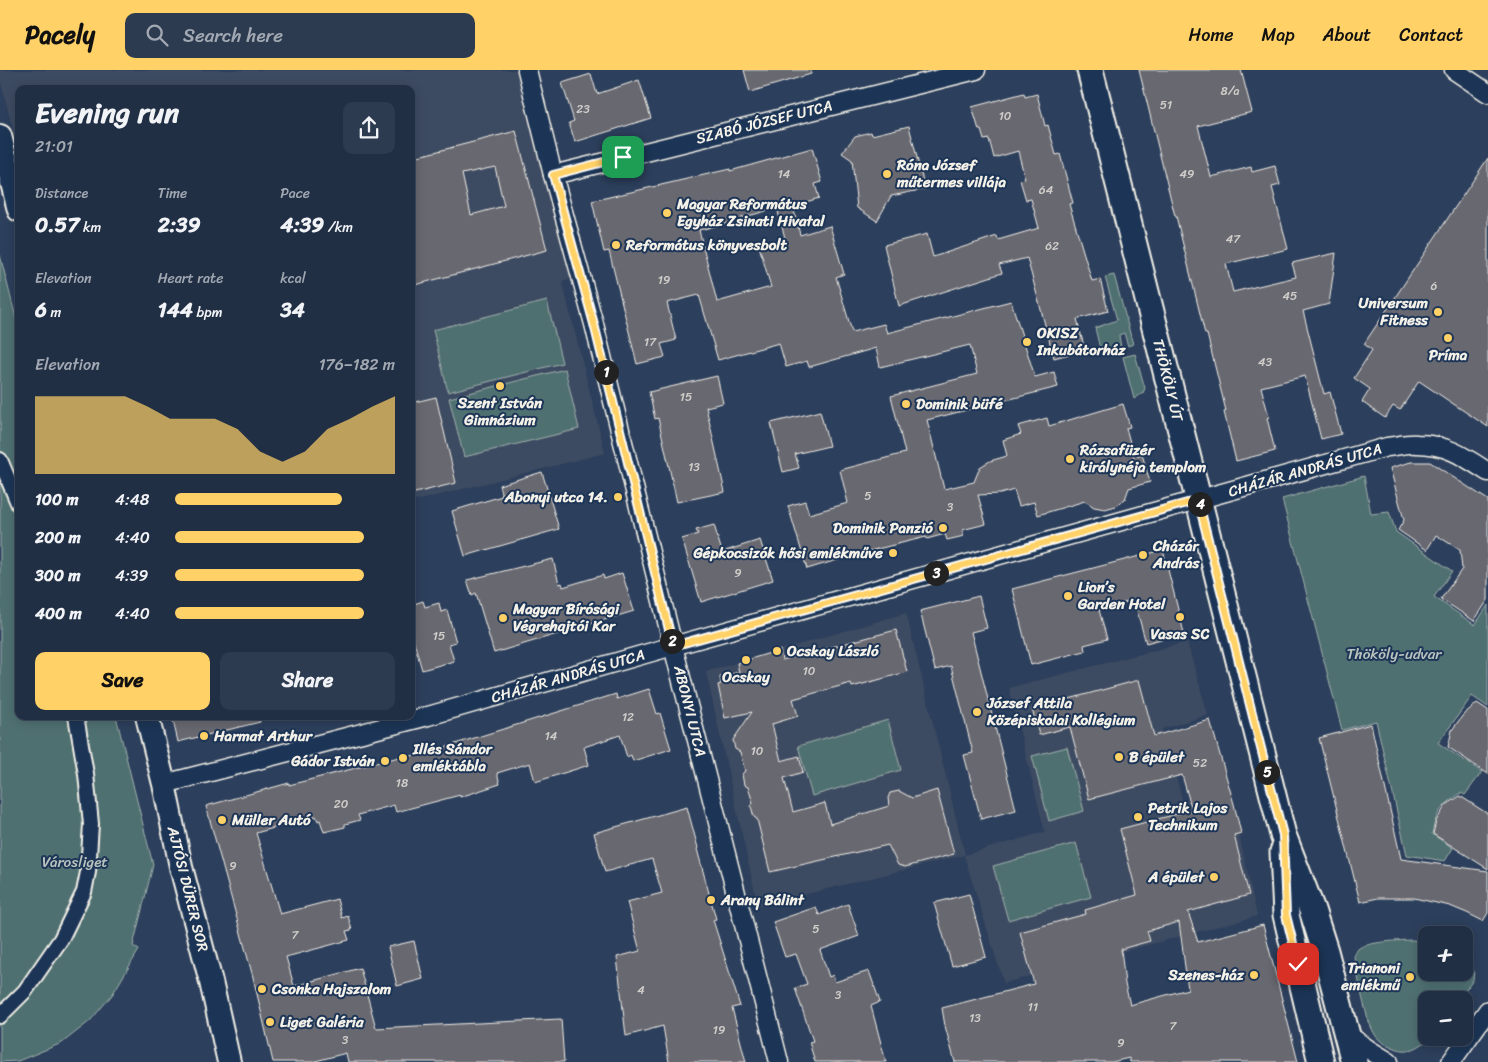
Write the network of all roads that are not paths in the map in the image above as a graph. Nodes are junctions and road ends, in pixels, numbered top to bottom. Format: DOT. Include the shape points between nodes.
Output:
graph roads {
  1 [pos="527,70"];
  2 [pos="976,70"];
  3 [pos="1090,70"];
  4 [pos="1454,70"];
  5 [pos="1488,93"];
  6 [pos="0,136"];
  7 [pos="553,175"];
  8 [pos="15,194"];
  9 [pos="0,460"];
  10 [pos="1488,472"];
  11 [pos="15,496"];
  12 [pos="1198,500"];
  13 [pos="673,646"];
  14 [pos="415,719"];
  15 [pos="77,720"];
  16 [pos="148,720"];
  17 [pos="412,720"];
  18 [pos="164,784"];
  19 [pos="1283,835"];
  20 [pos="1488,1010"];
  21 [pos="0,1016"];
  22 [pos="1347,1034"];
  23 [pos="1456,1058"];
  24 [pos="229,1062"];
  25 [pos="779,1062"];
  26 [pos="1321,1062"];
  27 [pos="1354,1062"];
  28 [pos="1389,1062"];
  1 -- 7 [label="street, ABONYI UTCA"];
  2 -- 7 [label="street, SZABÓ JÓZSEF UTCA"];
  3 -- 12 [label="main road, THÖKÖLY ÚT"];
  4 -- 5 [label="street"];
  6 -- 8 [label="street"];
  7 -- 13 [label="street, ABONYI UTCA" via="594,324"];
  9 -- 11 [label="street"];
  10 -- 12 [label="street, CHÁZÁR ANDRÁS UTCA" via="1460,454 1439,446 1416,444 1387,447"];
  12 -- 13 [label="street, CHÁZÁR ANDRÁS UTCA"];
  12 -- 19 [label="main road, THÖKÖLY ÚT"];
  13 -- 14 [label="street, CHÁZÁR ANDRÁS UTCA"];
  13 -- 25 [label="street, ABONYI UTCA"];
  15 -- 21 [label="street" via="91,824 84,892 62,939 25,991"];
  16 -- 18 [label="street, AJTÓSI DÜRER SOR"];
  17 -- 18 [label="street, CHÁZÁR ANDRÁS UTCA"];
  18 -- 24 [label="street, AJTÓSI DÜRER SOR"];
  19 -- 22 [label="main road, THÖKÖLY ÚT" via="1312,910"];
  19 -- 26 [label="main road, THÖKÖLY ÚT" via="1286,915"];
  20 -- 23 [label="street"];
  22 -- 27 [label="main road, THÖKÖLY ÚT"];
  22 -- 28 [label="street"];
}
